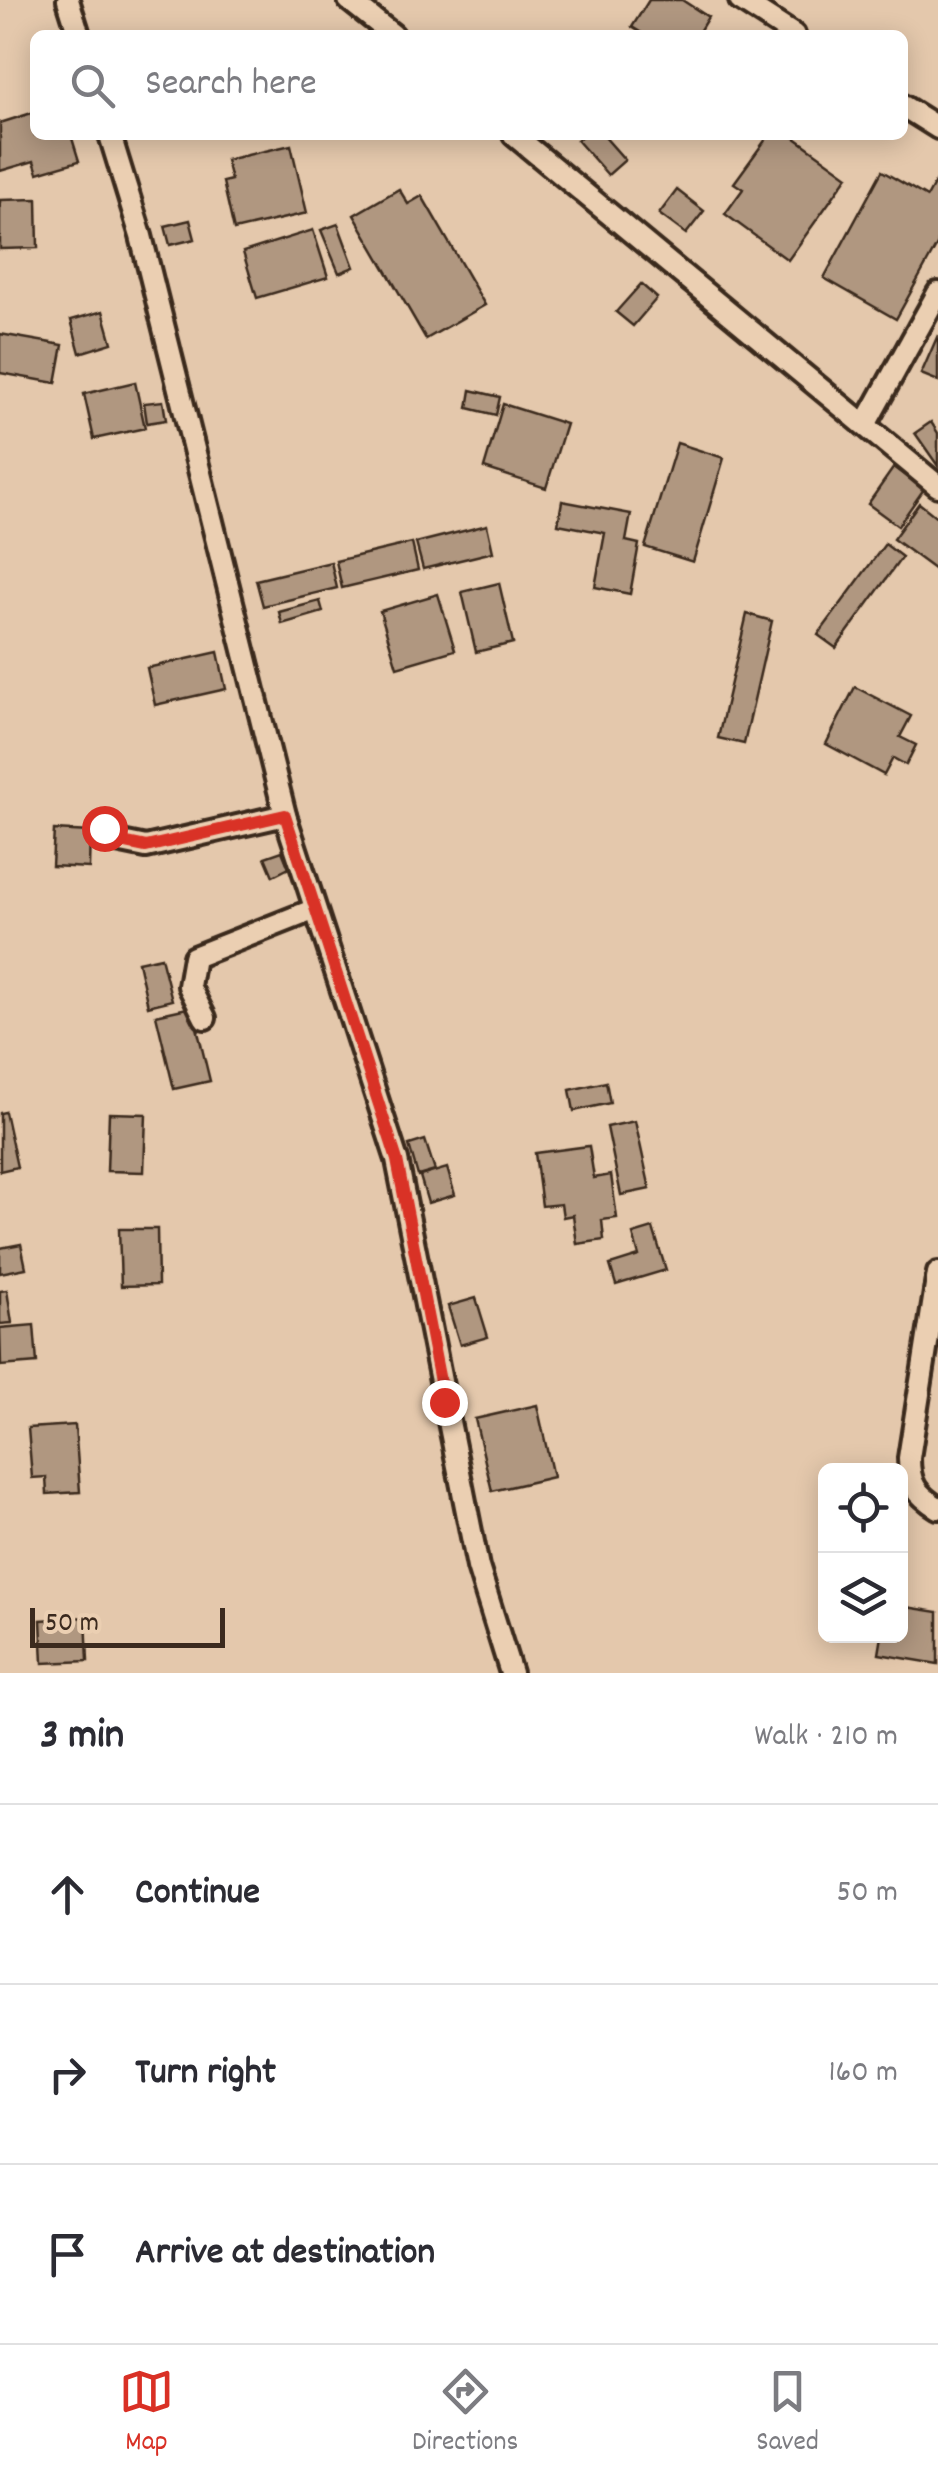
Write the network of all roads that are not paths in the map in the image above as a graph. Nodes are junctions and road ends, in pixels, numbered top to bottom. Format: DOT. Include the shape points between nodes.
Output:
graph roads {
  1 [pos="68,0"];
  2 [pos="349,0"];
  3 [pos="740,0"];
  4 [pos="77,30"];
  5 [pos="387,30"];
  6 [pos="786,30"];
  7 [pos="908,109"];
  8 [pos="938,128"];
  9 [pos="112,140"];
  10 [pos="520,140"];
  11 [pos="938,293"];
  12 [pos="865,425"];
  13 [pos="938,486"];
  14 [pos="285,815"];
  15 [pos="104,828"];
  16 [pos="313,910"];
  17 [pos="205,1018"];
  18 [pos="938,1273"];
  19 [pos="938,1508"];
  20 [pos="512,1673"];
  1 -- 4 [label="street"];
  2 -- 5 [label="street"];
  3 -- 6 [label="street"];
  7 -- 8 [label="street"];
  9 -- 14 [label="street"];
  10 -- 12 [label="street"];
  11 -- 12 [label="street"];
  12 -- 13 [label="street"];
  14 -- 15 [label="street" via="146,847 112,840"];
  14 -- 16 [label="street"];
  16 -- 17 [label="street" via="194,957 189,986"];
  16 -- 20 [label="street" via="397,1160 478,1567"];
  18 -- 19 [label="street" via="908,1458 918,1496"];
}
